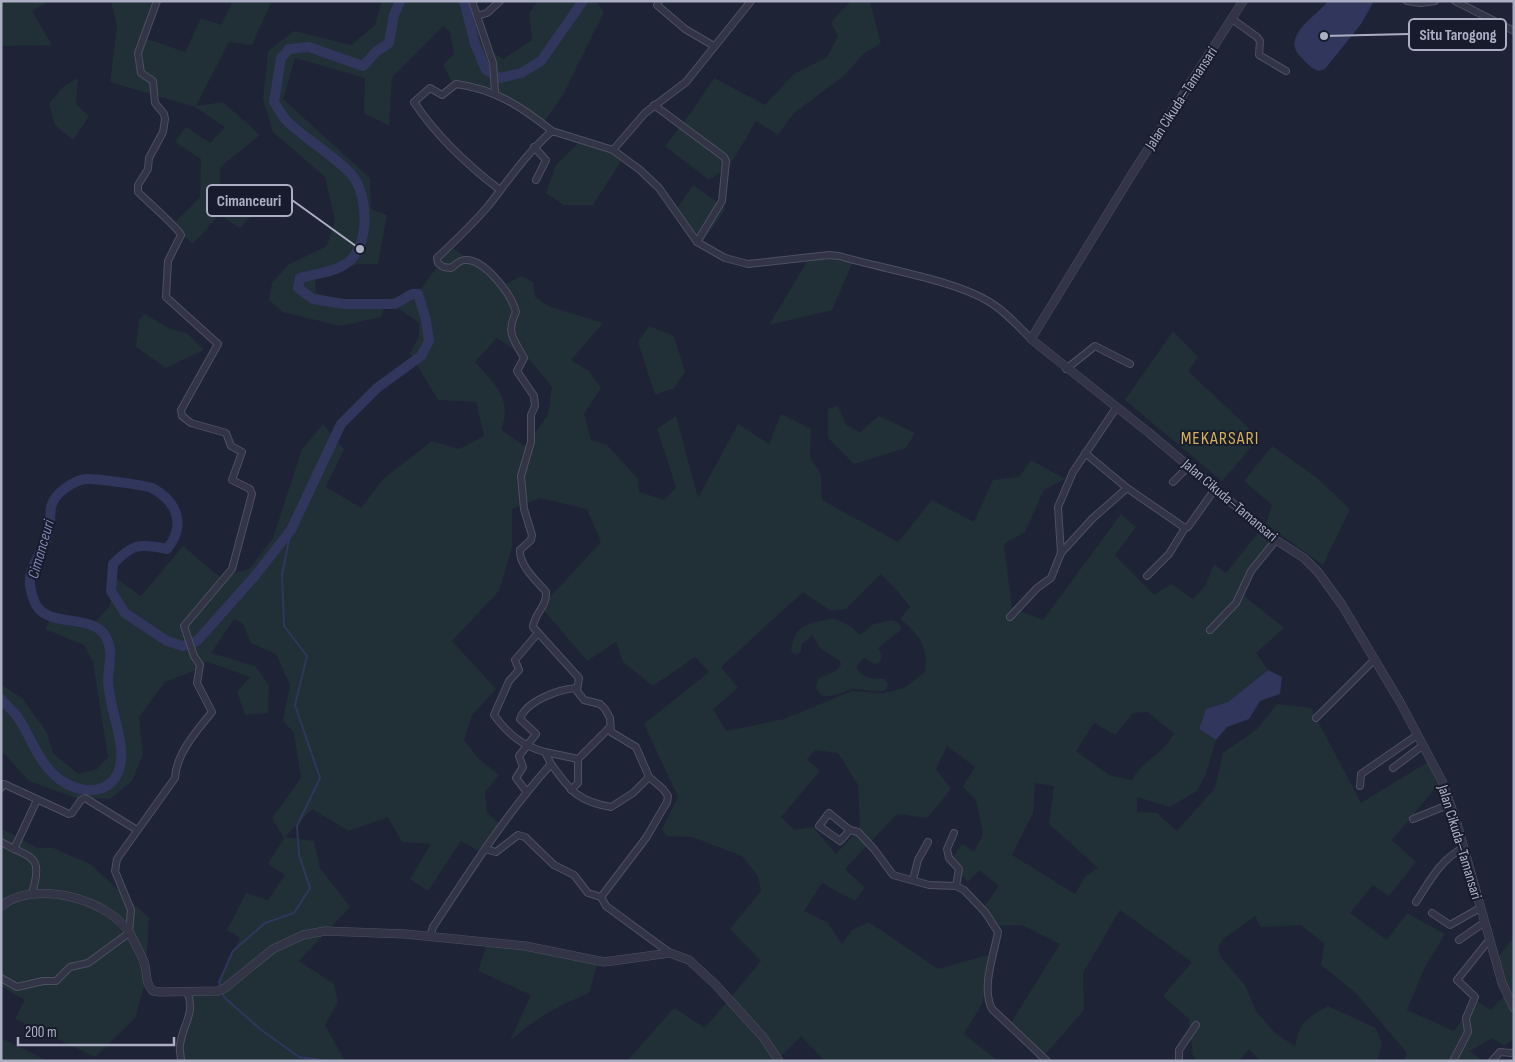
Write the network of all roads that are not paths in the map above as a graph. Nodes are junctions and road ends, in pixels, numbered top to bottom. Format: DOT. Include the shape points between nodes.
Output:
graph roads {
  1 [pos="157,1"];
  2 [pos="472,1"];
  3 [pos="500,1"];
  4 [pos="659,1"];
  5 [pos="751,1"];
  6 [pos="1243,1"];
  7 [pos="1407,1"];
  8 [pos="1435,1"];
  9 [pos="1455,1"];
  10 [pos="477,16"];
  11 [pos="1232,19"];
  12 [pos="1514,31"];
  13 [pos="714,46"];
  14 [pos="1286,71"];
  15 [pos="495,92"];
  16 [pos="654,105"];
  17 [pos="552,131"];
  18 [pos="534,147"];
  19 [pos="613,150"];
  20 [pos="536,180"];
  21 [pos="500,190"];
  22 [pos="697,242"];
  23 [pos="1032,339"];
  24 [pos="1130,364"];
  25 [pos="1066,369"];
  26 [pos="1116,408"];
  27 [pos="1086,453"];
  28 [pos="1189,466"];
  29 [pos="1173,482"];
  30 [pos="1127,488"];
  31 [pos="1215,488"];
  32 [pos="1185,528"];
  33 [pos="1276,540"];
  34 [pos="1061,553"];
  35 [pos="1148,576"];
  36 [pos="1010,618"];
  37 [pos="1210,630"];
  38 [pos="538,633"];
  39 [pos="1374,660"];
  40 [pos="577,688"];
  41 [pos="1316,718"];
  42 [pos="610,727"];
  43 [pos="1416,736"];
  44 [pos="1422,746"];
  45 [pos="527,748"];
  46 [pos="545,752"];
  47 [pos="578,759"];
  48 [pos="551,764"];
  49 [pos="1393,768"];
  50 [pos="649,777"];
  51 [pos="1360,786"];
  52 [pos="1,788"];
  53 [pos="570,790"];
  54 [pos="526,791"];
  55 [pos="37,800"];
  56 [pos="1450,804"];
  57 [pos="1413,819"];
  58 [pos="137,830"];
  59 [pos="850,830"];
  60 [pos="954,832"];
  61 [pos="1,842"];
  62 [pos="928,842"];
  63 [pos="1463,848"];
  64 [pos="14,849"];
  65 [pos="485,849"];
  66 [pos="913,880"];
  67 [pos="956,886"];
  68 [pos="32,893"];
  69 [pos="601,897"];
  70 [pos="1416,902"];
  71 [pos="1,906"];
  72 [pos="1480,908"];
  73 [pos="1432,913"];
  74 [pos="1485,922"];
  75 [pos="129,932"];
  76 [pos="430,936"];
  77 [pos="1459,940"];
  78 [pos="1489,940"];
  79 [pos="670,953"];
  80 [pos="1,978"];
  81 [pos="187,991"];
  82 [pos="1514,1008"];
  83 [pos="1196,1024"];
  84 [pos="1514,1052"];
  85 [pos="181,1061"];
  86 [pos="779,1061"];
  87 [pos="1047,1061"];
  88 [pos="1179,1061"];
  89 [pos="1453,1061"];
  90 [pos="1492,1061"];
  1 -- 58 [label="street" via="138,59 141,73 153,82 155,103 165,120 163,132 138,189 181,235 168,261 166,297 218,344 181,410 182,416 191,423 226,433 232,446 242,452 232,480 252,491 232,569 184,626 200,665 197,683 212,712 197,729 175,766 175,778"];
  2 -- 10 [label="street"];
  3 -- 10 [label="street" via="488,13"];
  4 -- 13 [label="street" via="657,5 685,29"];
  5 -- 13 [label="street"];
  6 -- 11 [label="street, Jalan Cikuda–Tamansari"];
  7 -- 8 [label="street"];
  9 -- 12 [label="street"];
  10 -- 15 [label="street" via="493,63"];
  11 -- 14 [label="street" via="1260,41 1259,55"];
  11 -- 23 [label="street, Jalan Cikuda–Tamansari" via="1132,174"];
  13 -- 16 [label="street" via="686,82"];
  15 -- 17 [label="street"];
  15 -- 21 [label="street" via="456,84 442,95 430,88 414,102 451,149"];
  16 -- 19 [label="street"];
  16 -- 22 [label="street" via="724,157 722,201"];
  17 -- 18 [label="street"];
  17 -- 19 [label="street"];
  18 -- 20 [label="street" via="546,160"];
  18 -- 21 [label="street"];
  19 -- 22 [label="street" via="659,188"];
  21 -- 38 [label="street" via="465,232 437,258 443,267 451,268 462,260 482,265 513,301 516,312 510,332 524,358 517,370 534,396 535,406 531,442 521,476 524,509 532,535 520,550 520,555 546,592 545,604 534,622"];
  22 -- 23 [label="street" via="725,258 748,264 829,255 927,280 988,301"];
  23 -- 25 [label="street, Jalan Cikuda–Tamansari"];
  24 -- 25 [label="street" via="1095,346"];
  25 -- 26 [label="street, Jalan Cikuda–Tamansari"];
  26 -- 27 [label="street"];
  26 -- 28 [label="street, Jalan Cikuda–Tamansari"];
  27 -- 30 [label="street"];
  27 -- 34 [label="street" via="1073,472 1058,507"];
  28 -- 29 [label="street"];
  28 -- 31 [label="street, Jalan Cikuda–Tamansari"];
  30 -- 32 [label="street"];
  30 -- 34 [label="street"];
  31 -- 32 [label="street"];
  31 -- 33 [label="street, Jalan Cikuda–Tamansari"];
  32 -- 35 [label="street" via="1169,554"];
  33 -- 37 [label="street" via="1251,571 1236,603"];
  33 -- 39 [label="street, Jalan Cikuda–Tamansari" via="1304,558 1318,572 1342,605"];
  34 -- 36 [label="street" via="1051,578 1037,588"];
  38 -- 40 [label="street" via="578,678"];
  38 -- 45 [label="street" via="515,660 519,670 509,681 494,715 505,730"];
  39 -- 41 [label="street"];
  39 -- 43 [label="street, Jalan Cikuda–Tamansari"];
  40 -- 42 [label="street" via="584,700 606,709"];
  40 -- 45 [label="street" via="563,688 541,698 522,713 520,719 536,734"];
  42 -- 47 [label="street"];
  42 -- 50 [label="street" via="614,735 636,747"];
  43 -- 44 [label="street, Jalan Cikuda–Tamansari"];
  43 -- 51 [label="street" via="1362,774"];
  44 -- 49 [label="street"];
  44 -- 56 [label="street, Jalan Cikuda–Tamansari" via="1442,781"];
  45 -- 46 [label="street"];
  45 -- 54 [label="street" via="519,756 523,767 516,778"];
  46 -- 47 [label="street"];
  46 -- 48 [label="street"];
  47 -- 53 [label="street" via="578,784"];
  48 -- 53 [label="street"];
  48 -- 54 [label="street"];
  50 -- 53 [label="street" via="633,793 611,807 591,803"];
  50 -- 69 [label="street" via="663,789 668,796 667,802 646,838"];
  52 -- 55 [label="street" via="4,784"];
  54 -- 65 [label="street"];
  55 -- 58 [label="street" via="68,814 85,798"];
  55 -- 64 [label="street"];
  56 -- 57 [label="street"];
  56 -- 63 [label="street, Jalan Cikuda–Tamansari"];
  58 -- 75 [label="street" via="117,859 115,871 131,910"];
  59 -- 59 [label="street" via="840,841 819,826 828,813"];
  59 -- 66 [label="street" via="858,832 893,875"];
  60 -- 67 [label="street" via="947,849 949,858 958,869"];
  61 -- 64 [label="street"];
  62 -- 66 [label="street" via="918,860"];
  63 -- 70 [label="street" via="1436,871"];
  63 -- 72 [label="street, Jalan Cikuda–Tamansari"];
  64 -- 68 [label="street" via="35,862 38,873"];
  65 -- 69 [label="street" via="496,852 518,835 525,837 554,865 574,876 588,893"];
  65 -- 76 [label="street"];
  66 -- 67 [label="street" via="929,886"];
  67 -- 87 [label="street" via="986,912 998,932 988,996 992,1009"];
  68 -- 71 [label="street"];
  68 -- 75 [label="street" via="74,896 104,909"];
  69 -- 79 [label="street" via="606,906"];
  72 -- 73 [label="street" via="1450,925"];
  72 -- 74 [label="street, Jalan Cikuda–Tamansari"];
  74 -- 77 [label="street"];
  74 -- 78 [label="street, Jalan Cikuda–Tamansari"];
  75 -- 80 [label="street" via="88,963 70,967 56,982 43,981 18,987"];
  75 -- 81 [label="street" via="145,964 149,987 160,992"];
  76 -- 79 [label="street" via="525,946 593,961"];
  76 -- 81 [label="street" via="312,933 273,949 221,989"];
  78 -- 82 [label="street, Jalan Cikuda–Tamansari" via="1505,994"];
  78 -- 89 [label="street" via="1457,980 1475,997 1466,1018 1468,1032"];
  79 -- 86 [label="street" via="690,960 715,984"];
  81 -- 85 [label="street" via="191,1010 179,1048"];
  83 -- 88 [label="street" via="1179,1050"];
  84 -- 90 [label="street" via="1500,1052"];
}
